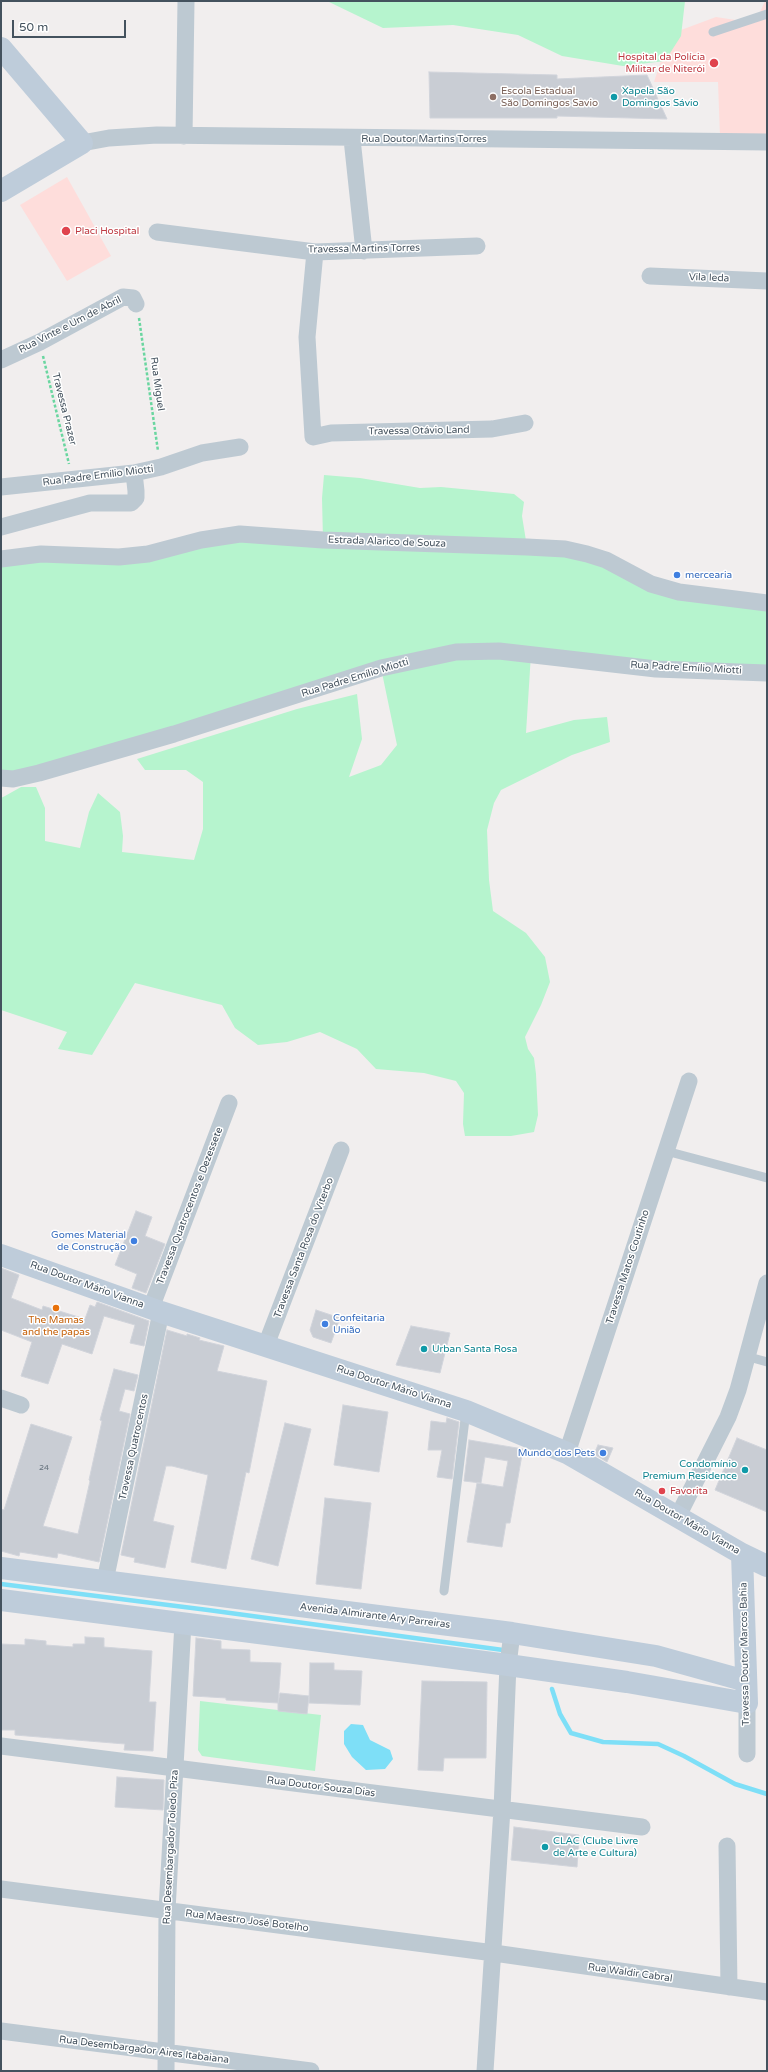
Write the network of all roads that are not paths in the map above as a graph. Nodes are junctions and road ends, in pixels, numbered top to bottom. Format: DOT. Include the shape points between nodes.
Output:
graph roads {
  1 [pos="186,1"];
  2 [pos="767,14"];
  3 [pos="713,32"];
  4 [pos="1,48"];
  5 [pos="184,136"];
  6 [pos="352,139"];
  7 [pos="767,142"];
  8 [pos="82,144"];
  9 [pos="1,191"];
  10 [pos="157,232"];
  11 [pos="477,246"];
  12 [pos="364,251"];
  13 [pos="315,252"];
  14 [pos="650,276"];
  15 [pos="767,281"];
  16 [pos="136,304"];
  17 [pos="3,354"];
  18 [pos="526,423"];
  19 [pos="240,447"];
  20 [pos="134,473"];
  21 [pos="1,487"];
  22 [pos="1,527"];
  23 [pos="1,559"];
  24 [pos="767,603"];
  25 [pos="767,673"];
  26 [pos="1,778"];
  27 [pos="689,1081"];
  28 [pos="229,1103"];
  29 [pos="341,1150"];
  30 [pos="666,1151"];
  31 [pos="767,1178"];
  32 [pos="1,1255"];
  33 [pos="767,1283"];
  34 [pos="156,1310"];
  35 [pos="266,1345"];
  36 [pos="748,1357"];
  37 [pos="767,1362"];
  38 [pos="1,1398"];
  39 [pos="21,1405"];
  40 [pos="466,1411"];
  41 [pos="566,1453"];
  42 [pos="678,1516"];
  43 [pos="742,1554"];
  44 [pos="767,1566"];
  45 [pos="1,1568"];
  46 [pos="105,1581"];
  47 [pos="444,1591"];
  48 [pos="1,1600"];
  49 [pos="183,1624"];
  50 [pos="512,1633"];
  51 [pos="508,1665"];
  52 [pos="746,1681"];
  53 [pos="747,1703"];
  54 [pos="1,1746"];
  55 [pos="747,1754"];
  56 [pos="175,1768"];
  57 [pos="502,1809"];
  58 [pos="642,1827"];
  59 [pos="727,1846"];
  60 [pos="1,1889"];
  61 [pos="167,1910"];
  62 [pos="494,1954"];
  63 [pos="729,1987"];
  64 [pos="767,1992"];
  65 [pos="1,2031"];
  66 [pos="166,2053"];
  67 [pos="166,2071"];
  68 [pos="311,2071"];
  69 [pos="486,2071"];
  1 -- 5 [label="street"];
  2 -- 3 [label="lane"];
  4 -- 8 [label="street"];
  5 -- 6 [label="street, Rua Doutor Martins Torres"];
  5 -- 8 [label="street, Rua Doutor Martins Torres" via="129,136"];
  6 -- 7 [label="street, Rua Doutor Martins Torres"];
  6 -- 12 [label="street"];
  8 -- 9 [label="street"];
  10 -- 13 [label="street, Travessa Martins Torres"];
  11 -- 12 [label="street, Travessa Martins Torres"];
  12 -- 13 [label="street, Travessa Martins Torres"];
  13 -- 18 [label="street, Travessa Otávio Land" via="307,337 313,437 336,433 492,429"];
  14 -- 15 [label="street, Vila Ieda"];
  16 -- 17 [label="street, Rua Vinte e Um de Abril" via="133,298 122,297 40,342"];
  19 -- 20 [label="street, Rua Padre Emílio Miotti" via="202,453"];
  20 -- 21 [label="street, Rua Padre Emílio Miotti"];
  20 -- 22 [label="street" via="136,498 131,503 90,503"];
  23 -- 24 [label="street, Estrada Alarico de Souza" via="41,554 119,557 148,554 201,540 240,534 323,540 527,547 587,554 606,560 651,584 679,592"];
  25 -- 26 [label="street, Rua Padre Emílio Miotti" via="656,669 499,651 456,652 381,668 174,734 39,773 13,779"];
  27 -- 30 [label="street, Travessa Matos Coutinho"];
  28 -- 34 [label="street, Travessa Quatrocentos e Dezessete"];
  29 -- 35 [label="street, Travessa Santa Rosa do Viterbo"];
  30 -- 31 [label="lane"];
  30 -- 41 [label="street, Travessa Matos Coutinho"];
  32 -- 34 [label="street, Rua Doutor Mário Vianna"];
  33 -- 36 [label="street"];
  34 -- 35 [label="street, Rua Doutor Mário Vianna"];
  34 -- 46 [label="street, Travessa Quatrocentos"];
  35 -- 40 [label="street, Rua Doutor Mário Vianna"];
  36 -- 37 [label="lane"];
  36 -- 42 [label="street" via="728,1417"];
  38 -- 39 [label="street"];
  40 -- 41 [label="street, Rua Doutor Mário Vianna"];
  40 -- 47 [label="lane"];
  41 -- 42 [label="street, Rua Doutor Mário Vianna"];
  42 -- 43 [label="street, Rua Doutor Mário Vianna"];
  43 -- 44 [label="street, Rua Doutor Mário Vianna"];
  43 -- 52 [label="street, Travessa Doutor Marcos Bahia"];
  45 -- 46 [label="street, Avenida Almirante Ary Parreiras"];
  46 -- 50 [label="street, Avenida Almirante Ary Parreiras"];
  48 -- 49 [label="street"];
  49 -- 51 [label="street"];
  49 -- 56 [label="street, Rua Desembargador Toledo Piza"];
  50 -- 51 [label="street"];
  50 -- 52 [label="street, Avenida Almirante Ary Parreiras" via="656,1656"];
  51 -- 53 [label="street"];
  51 -- 57 [label="street"];
  52 -- 53 [label="street, Travessa Doutor Marcos Bahia"];
  53 -- 55 [label="street, Travessa Doutor Marcos Bahia"];
  54 -- 56 [label="street, Rua Doutor Souza Dias"];
  56 -- 57 [label="street, Rua Doutor Souza Dias"];
  56 -- 61 [label="street, Rua Desembargador Toledo Piza"];
  57 -- 58 [label="street, Rua Doutor Souza Dias"];
  57 -- 62 [label="street"];
  59 -- 63 [label="street"];
  60 -- 61 [label="street, Rua Maestro José Botelho"];
  61 -- 62 [label="street, Rua Maestro José Botelho"];
  61 -- 66 [label="street, Rua Desembargador Toledo Piza"];
  62 -- 63 [label="street, Rua Waldir Cabral"];
  62 -- 69 [label="street"];
  63 -- 64 [label="street, Rua Waldir Cabral"];
  65 -- 66 [label="street, Rua Desembargador Aires Itabaiana"];
  66 -- 67 [label="street, Rua Desembargador Toledo Piza"];
  66 -- 68 [label="street, Rua Desembargador Aires Itabaiana"];
}
